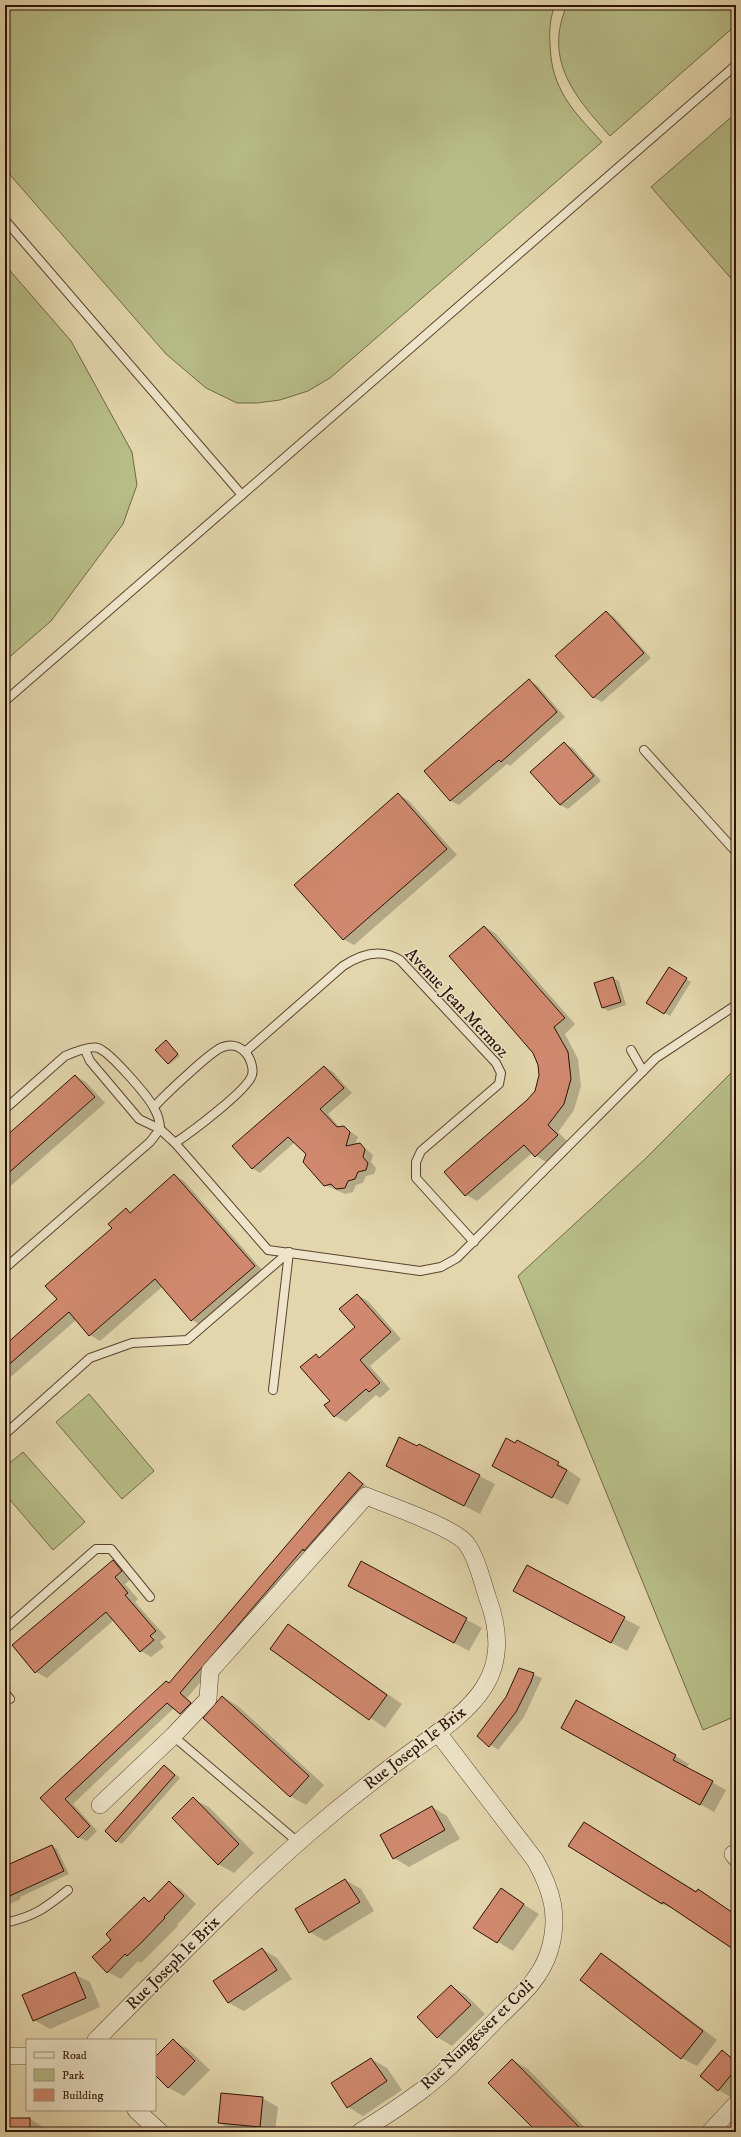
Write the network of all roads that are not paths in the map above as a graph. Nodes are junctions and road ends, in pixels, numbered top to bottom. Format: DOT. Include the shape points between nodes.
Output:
graph roads {
  1 [pos="736,65"];
  2 [pos="5,220"];
  3 [pos="242,495"];
  4 [pos="5,702"];
  5 [pos="644,750"];
  6 [pos="736,852"];
  7 [pos="736,1005"];
  8 [pos="85,1050"];
  9 [pos="631,1050"];
  10 [pos="245,1052"];
  11 [pos="643,1071"];
  12 [pos="154,1107"];
  13 [pos="5,1109"];
  14 [pos="160,1129"];
  15 [pos="175,1143"];
  16 [pos="474,1242"];
  17 [pos="289,1252"];
  18 [pos="5,1268"];
  19 [pos="274,1390"];
  20 [pos="5,1434"];
  21 [pos="150,1597"];
  22 [pos="5,1629"];
  23 [pos="438,1733"];
  24 [pos="173,1736"];
  25 [pos="100,1805"];
  26 [pos="298,1843"];
  27 [pos="68,1890"];
  28 [pos="5,1923"];
  29 [pos="97,2039"];
  30 [pos="5,2056"];
  31 [pos="26,2056"];
  32 [pos="736,2104"];
  33 [pos="137,2111"];
  34 [pos="160,2132"];
  35 [pos="360,2132"];
  36 [pos="710,2132"];
  1 -- 3 [label="lane"];
  2 -- 3 [label="lane"];
  3 -- 4 [label="lane"];
  5 -- 6 [label="lane"];
  7 -- 11 [label="lane" via="656,1058"];
  8 -- 12 [label="lane" via="96,1047 109,1053"];
  8 -- 13 [label="lane" via="65,1056"];
  8 -- 14 [label="lane" via="90,1061 139,1119"];
  9 -- 11 [label="lane"];
  10 -- 12 [label="lane" via="235,1046 221,1047"];
  10 -- 15 [label="lane" via="252,1066 252,1076 238,1093"];
  10 -- 16 [label="lane, Avenue Jean Mermoz" via="342,966 356,957 375,953 391,954 400,960 496,1062 501,1073 499,1084 421,1151 416,1162 416,1178"];
  11 -- 16 [label="lane"];
  12 -- 14 [label="lane"];
  14 -- 15 [label="lane"];
  14 -- 18 [label="lane" via="150,1142"];
  15 -- 17 [label="lane" via="268,1250"];
  16 -- 17 [label="lane" via="457,1258 441,1267 420,1271"];
  17 -- 19 [label="lane"];
  17 -- 20 [label="lane" via="187,1340 132,1343 90,1358"];
  21 -- 22 [label="lane" via="111,1549 96,1549"];
  23 -- 24 [label="street, Rue Joseph le Brix" via="460,1716 477,1698 490,1678 496,1658 497,1634 493,1613 473,1558 466,1544 458,1536 366,1496 210,1671 208,1699"];
  23 -- 26 [label="street, Rue Joseph le Brix" via="354,1795"];
  23 -- 35 [label="street, Rue Nungesser et Coli" via="535,1860 547,1882 554,1905 549,1951 533,1984 456,2059 421,2090"];
  24 -- 25 [label="street, Rue Joseph le Brix"];
  24 -- 26 [label="lane"];
  26 -- 29 [label="street, Rue Joseph le Brix" via="230,1906"];
  27 -- 28 [label="lane" via="44,1910"];
  30 -- 31 [label="street"];
  32 -- 36 [label="street"];
  33 -- 34 [label="street"];
}
